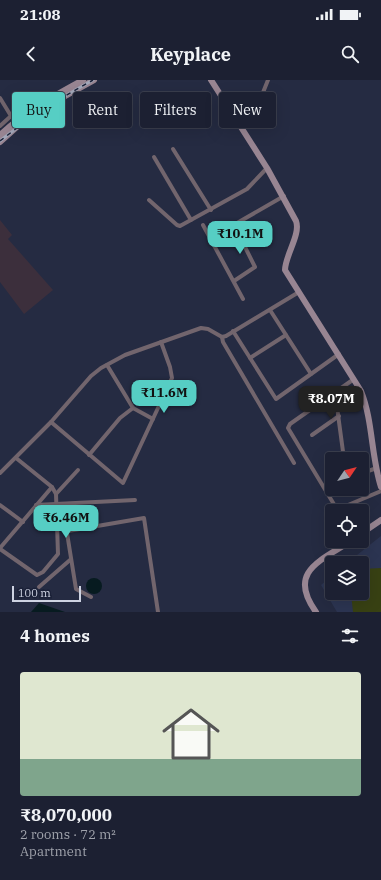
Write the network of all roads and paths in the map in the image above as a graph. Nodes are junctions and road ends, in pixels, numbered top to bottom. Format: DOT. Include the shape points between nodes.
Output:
graph roads {
  1 [pos="94,80"];
  2 [pos="211,80"];
  3 [pos="268,80"];
  4 [pos="80,81"];
  5 [pos="263,92"];
  6 [pos="0,98"];
  7 [pos="0,125"];
  8 [pos="0,134"];
  9 [pos="0,142"];
  10 [pos="173,149"];
  11 [pos="154,157"];
  12 [pos="267,168"];
  13 [pos="284,196"];
  14 [pos="149,200"];
  15 [pos="211,210"];
  16 [pos="191,220"];
  17 [pos="203,225"];
  18 [pos="234,225"];
  19 [pos="211,238"];
  20 [pos="234,281"];
  21 [pos="299,292"];
  22 [pos="243,299"];
  23 [pos="270,310"];
  24 [pos="233,332"];
  25 [pos="286,335"];
  26 [pos="222,337"];
  27 [pos="161,342"];
  28 [pos="339,354"];
  29 [pos="250,358"];
  30 [pos="107,365"];
  31 [pos="311,374"];
  32 [pos="354,379"];
  33 [pos="331,395"];
  34 [pos="133,408"];
  35 [pos="339,416"];
  36 [pos="152,419"];
  37 [pos="51,422"];
  38 [pos="312,435"];
  39 [pos="343,452"];
  40 [pos="88,455"];
  41 [pos="16,458"];
  42 [pos="294,463"];
  43 [pos="376,468"];
  44 [pos="78,470"];
  45 [pos="369,470"];
  46 [pos="0,473"];
  47 [pos="52,487"];
  48 [pos="381,487"];
  49 [pos="381,491"];
  50 [pos="56,494"];
  51 [pos="135,500"];
  52 [pos="0,505"];
  53 [pos="57,505"];
  54 [pos="36,506"];
  55 [pos="381,520"];
  56 [pos="23,522"];
  57 [pos="369,528"];
  58 [pos="0,548"];
  59 [pos="340,548"];
  60 [pos="70,560"];
  61 [pos="39,587"];
  62 [pos="91,597"];
  63 [pos="158,612"];
  64 [pos="316,612"];
  1 -- 9 [label="street" via="36,112"];
  2 -- 12 [label="street"];
  3 -- 5 [label="street"];
  4 -- 8 [label="street" via="34,107"];
  6 -- 7 [label="street" via="12,116"];
  10 -- 15 [label="street"];
  11 -- 16 [label="street"];
  12 -- 13 [label="street"];
  12 -- 15 [label="street" via="248,189"];
  13 -- 18 [label="street"];
  13 -- 21 [label="street" via="298,225 285,270"];
  14 -- 16 [label="street" via="179,226"];
  15 -- 16 [label="street"];
  17 -- 19 [label="street"];
  18 -- 19 [label="street"];
  18 -- 20 [label="street" via="255,267"];
  19 -- 20 [label="street"];
  20 -- 22 [label="street"];
  21 -- 23 [label="street"];
  21 -- 28 [label="street"];
  23 -- 24 [label="street"];
  23 -- 25 [label="street"];
  24 -- 26 [label="street"];
  24 -- 29 [label="street"];
  25 -- 29 [label="street"];
  25 -- 31 [label="street"];
  26 -- 27 [label="street" via="201,328"];
  26 -- 42 [label="street"];
  27 -- 30 [label="street" via="125,355"];
  27 -- 36 [label="street" via="172,378"];
  28 -- 31 [label="street"];
  28 -- 32 [label="street"];
  29 -- 31 [label="street" via="276,399"];
  30 -- 34 [label="street"];
  30 -- 37 [label="street" via="91,376"];
  32 -- 33 [label="street"];
  32 -- 43 [label="street" via="367,408"];
  33 -- 35 [label="street"];
  33 -- 49 [label="street" via="290,424 290,432 335,506 341,508"];
  34 -- 36 [label="street"];
  34 -- 40 [label="street" via="120,418"];
  35 -- 38 [label="street"];
  35 -- 39 [label="street"];
  36 -- 40 [label="street" via="123,483"];
  37 -- 40 [label="street"];
  37 -- 41 [label="street"];
  41 -- 46 [label="street"];
  41 -- 47 [label="street"];
  43 -- 45 [label="street"];
  43 -- 48 [label="street"];
  44 -- 50 [label="street"];
  47 -- 50 [label="street"];
  47 -- 54 [label="street"];
  50 -- 53 [label="street"];
  51 -- 53 [label="street"];
  52 -- 56 [label="street"];
  53 -- 54 [label="street"];
  53 -- 58 [label="street" via="58,554 43,572 37,575 33,573"];
  54 -- 56 [label="street"];
  55 -- 57 [label="street"];
  56 -- 58 [label="street"];
  59 -- 64 [label="street" via="313,567 307,575 305,594"];
  60 -- 61 [label="street"];
  60 -- 62 [label="street" via="76,589"];
  60 -- 63 [label="street" via="66,533 71,529 144,518"];
}
